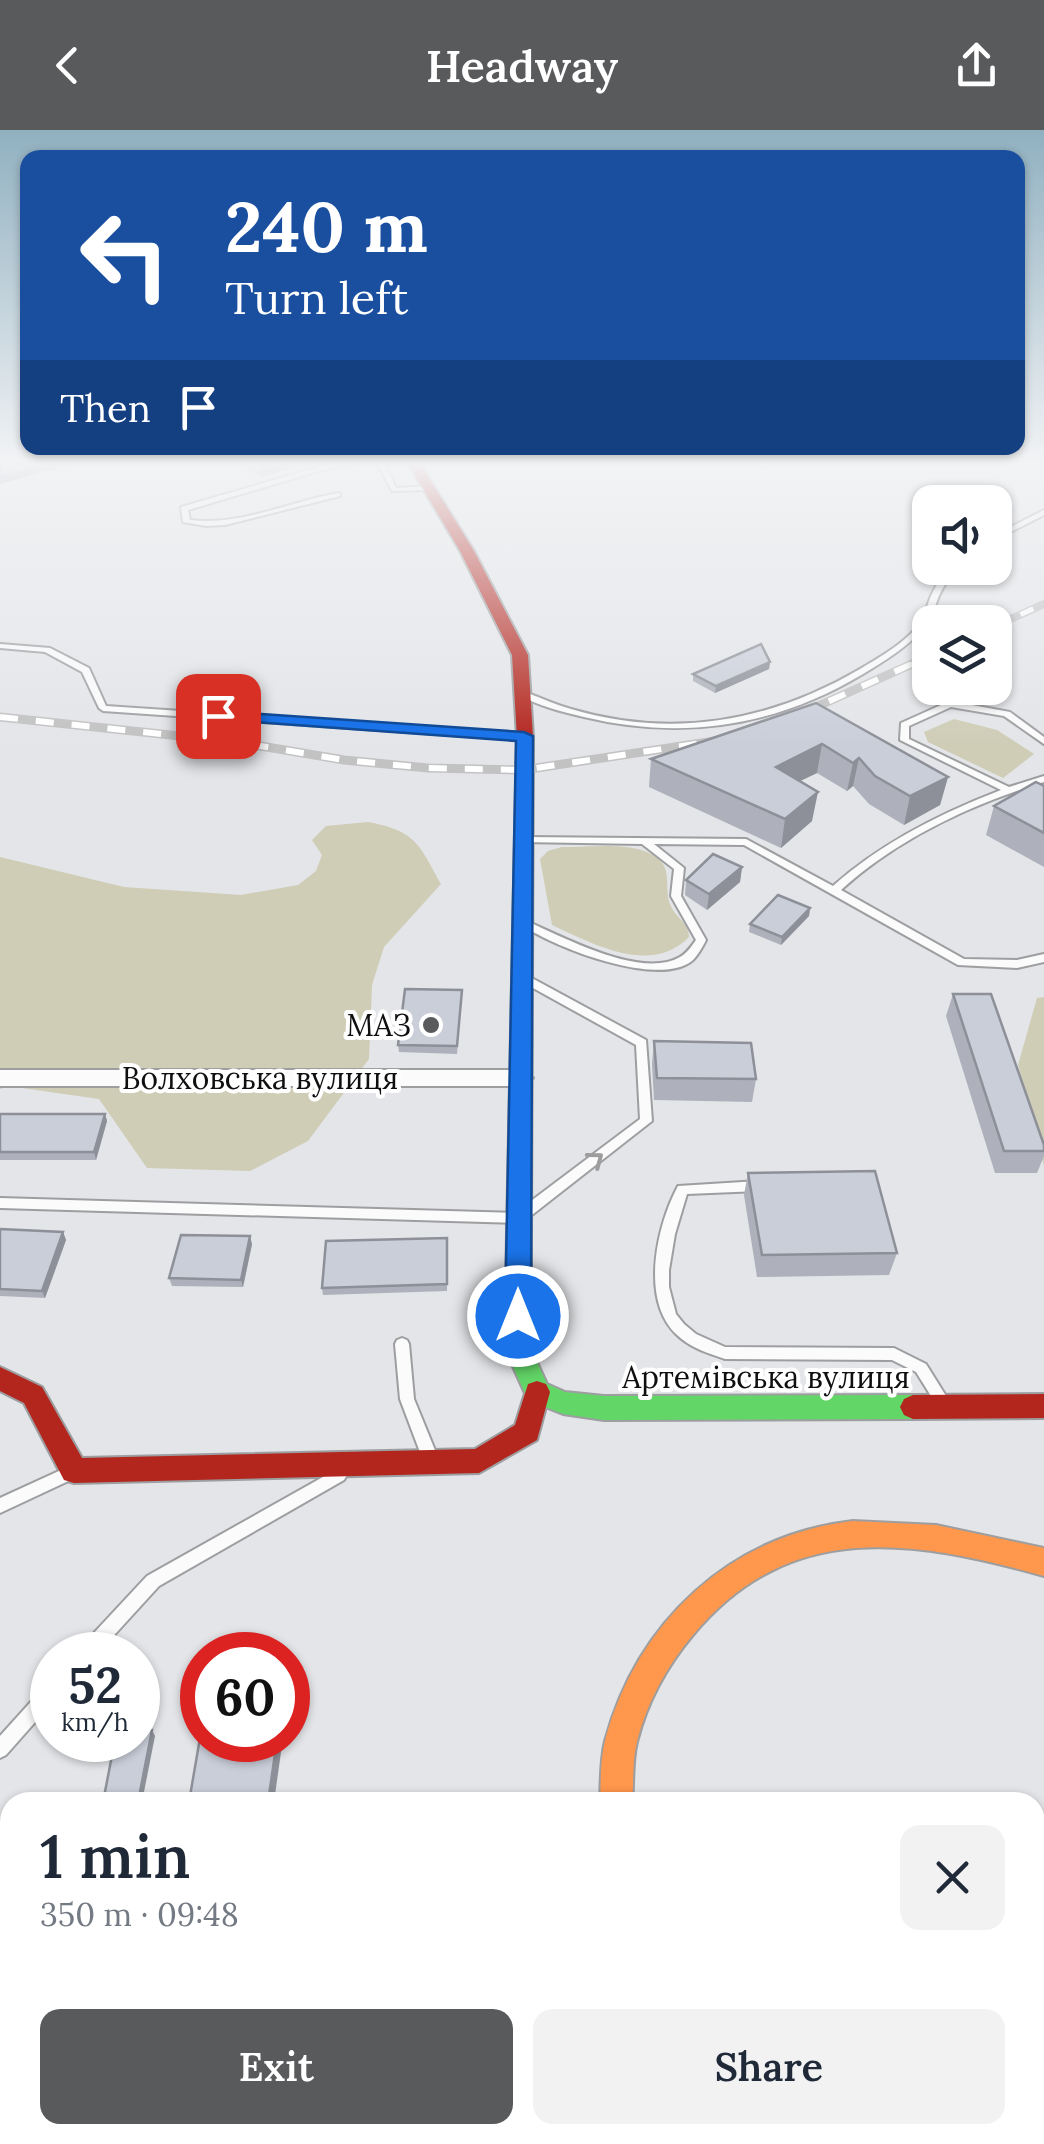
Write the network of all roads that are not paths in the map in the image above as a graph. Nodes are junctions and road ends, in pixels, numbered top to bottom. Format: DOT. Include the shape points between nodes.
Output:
graph roads {
  1 [pos="470,556"];
  2 [pos="942,585"];
  3 [pos="0,646"];
  4 [pos="522,694"];
  5 [pos="524,736"];
  6 [pos="1044,741"];
  7 [pos="1044,779"];
  8 [pos="1006,788"];
  9 [pos="521,840"];
  10 [pos="644,842"];
  11 [pos="834,891"];
  12 [pos="520,922"];
  13 [pos="1044,958"];
  14 [pos="520,976"];
  15 [pos="0,1078"];
  16 [pos="521,1078"];
  17 [pos="770,1186"];
  18 [pos="0,1203"];
  19 [pos="518,1218"];
  20 [pos="402,1344"];
  21 [pos="0,1378"];
  22 [pos="538,1392"];
  23 [pos="1044,1406"];
  24 [pos="944,1407"];
  25 [pos="432,1462"];
  26 [pos="358,1464"];
  27 [pos="74,1471"];
  28 [pos="0,1506"];
  29 [pos="1044,1562"];
  30 [pos="107,1632"];
  31 [pos="30,1716"];
  32 [pos="0,1749"];
  33 [pos="617,1792"];
  1 -- 4 [label="main road" via="520,655"];
  2 -- 4 [label="lane" via="928,620 895,649 832,693 776,713 653,728 570,715"];
  3 -- 5 [label="lane" via="47,650 86,670 103,708"];
  4 -- 5 [label="main road"];
  5 -- 9 [label="main road"];
  6 -- 8 [label="lane" via="1007,714 950,704 904,725 905,740"];
  7 -- 8 [label="lane"];
  8 -- 11 [label="lane" via="857,867"];
  9 -- 10 [label="lane"];
  9 -- 12 [label="main road"];
  10 -- 11 [label="lane" via="746,842"];
  10 -- 12 [label="lane" via="680,868 676,896 701,940 693,955 668,966 622,966"];
  11 -- 13 [label="lane" via="962,962"];
  12 -- 14 [label="main road"];
  14 -- 16 [label="main road"];
  19 -- 14 [label="lane, one-way" via="646,1121 642,1042"];
  15 -- 16 [label="street, Волховська вулиця"];
  16 -- 19 [label="main road"];
  17 -- 24 [label="lane" via="684,1189 672,1208 661,1290 680,1331 698,1346 725,1353 894,1354 920,1368"];
  18 -- 19 [label="lane"];
  19 -- 22 [label="main road" via="518,1349"];
  20 -- 25 [label="lane" via="407,1399"];
  21 -- 27 [label="main road" via="33,1395"];
  22 -- 24 [label="main road, Артемівська вулиця" via="604,1408"];
  22 -- 25 [label="main road" via="527,1432 480,1462"];
  23 -- 24 [label="main road, Артемівська вулиця"];
  25 -- 26 [label="main road"];
  26 -- 27 [label="main road"];
  26 -- 30 [label="lane" via="153,1580"];
  27 -- 28 [label="lane"];
  29 -- 33 [label="main road" via="970,1540 903,1534 820,1538 757,1563 700,1601 653,1662 621,1742"];
  31 -- 32 [label="lane"];
}
